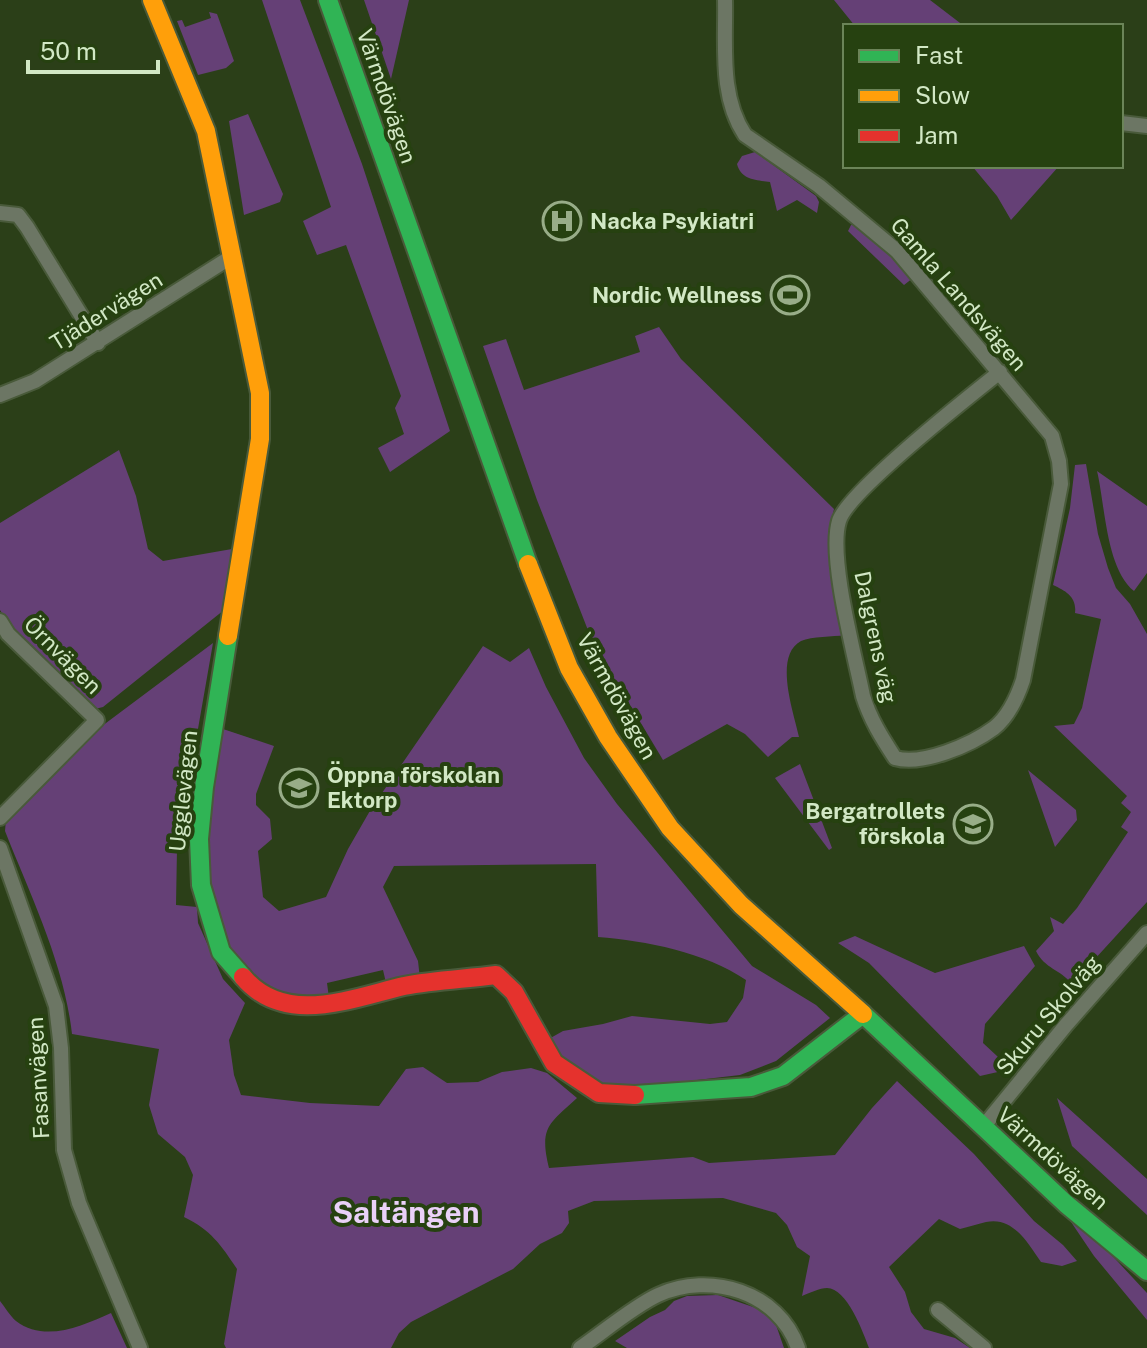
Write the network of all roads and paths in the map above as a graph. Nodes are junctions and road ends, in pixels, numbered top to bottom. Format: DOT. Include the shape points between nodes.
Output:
graph roads {
  1 [pos="152,0"];
  2 [pos="328,0"];
  3 [pos="725,0"];
  4 [pos="1123,123"];
  5 [pos="1147,126"];
  6 [pos="0,213"];
  7 [pos="231,257"];
  8 [pos="98,343"];
  9 [pos="1000,372"];
  10 [pos="0,395"];
  11 [pos="1052,436"];
  12 [pos="0,621"];
  13 [pos="0,818"];
  14 [pos="0,848"];
  15 [pos="1147,933"];
  16 [pos="863,1014"];
  17 [pos="983,1127"];
  18 [pos="1147,1274"];
  19 [pos="938,1310"];
  20 [pos="140,1348"];
  21 [pos="580,1348"];
  22 [pos="798,1348"];
  23 [pos="984,1348"];
  1 -- 7 [label="street, Ugglevägen" via="206,131"];
  2 -- 16 [label="street, Värmdövägen" via="569,668 670,828 741,905"];
  3 -- 9 [label="street, Gamla Landsvägen" via="727,88 745,135 883,237"];
  4 -- 5 [label="street"];
  6 -- 8 [label="street" via="18,215"];
  7 -- 8 [label="street, Tjädervägen"];
  7 -- 16 [label="street, Ugglevägen" via="260,393 260,439 199,839 201,885 221,952 235,971 269,998 307,1007 406,986 496,975 514,992 554,1063 599,1093 628,1095 751,1087 783,1076"];
  8 -- 10 [label="street, Tjädervägen" via="35,381"];
  9 -- 11 [label="street, Gamla Landsvägen"];
  9 -- 11 [label="street, Dalgrens väg" via="887,468 844,508 839,521 836,548 863,696 895,758 915,761 953,749 993,729 1017,698 1061,484"];
  12 -- 13 [label="street, Örnvägen" via="97,720"];
  14 -- 20 [label="street, Fasanvägen" via="56,1006 64,1150 79,1203"];
  15 -- 17 [label="street, Skuru Skolväg"];
  16 -- 17 [label="street, Värmdövägen"];
  17 -- 18 [label="street, Värmdövägen"];
  19 -- 23 [label="street"];
  21 -- 22 [label="street" via="658,1295 709,1284 758,1298 788,1325"];
}
